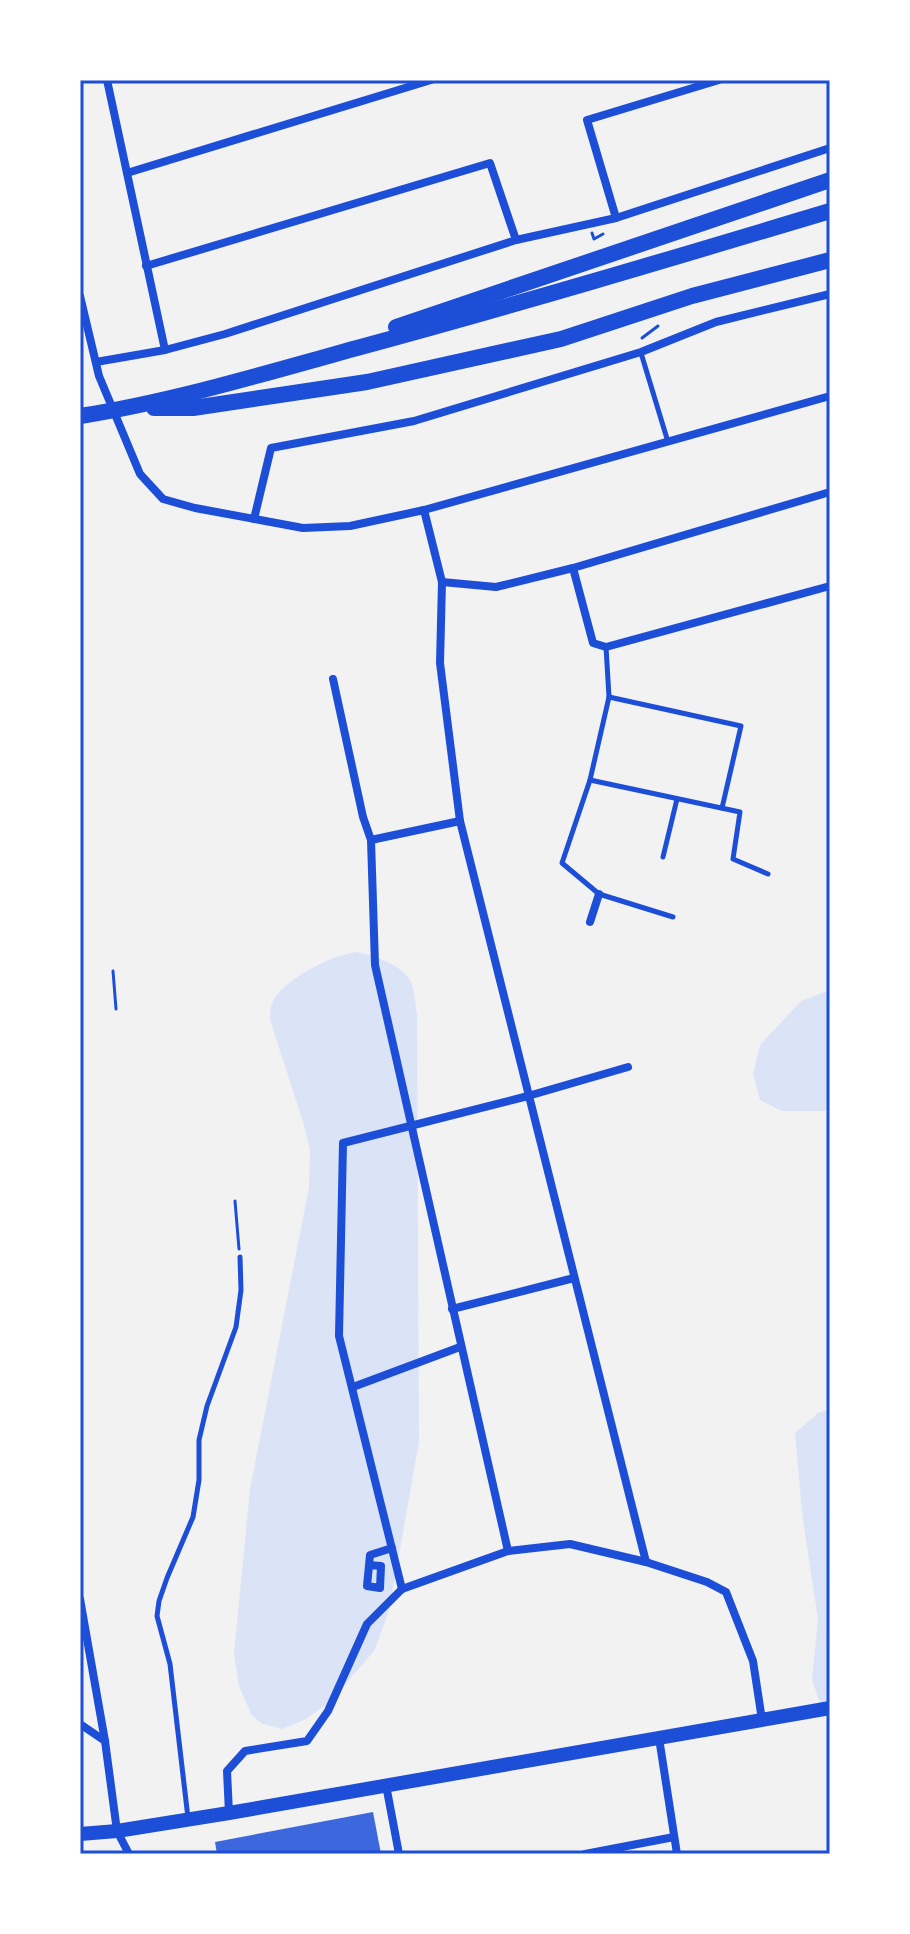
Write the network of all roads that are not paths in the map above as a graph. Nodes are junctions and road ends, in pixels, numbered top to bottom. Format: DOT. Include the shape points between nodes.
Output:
graph roads {
  1 [pos="107,80"];
  2 [pos="431,80"];
  3 [pos="719,80"];
  4 [pos="830,148"];
  5 [pos="127,173"];
  6 [pos="830,180"];
  7 [pos="830,211"];
  8 [pos="616,218"];
  9 [pos="516,240"];
  10 [pos="830,260"];
  11 [pos="146,266"];
  12 [pos="830,294"];
  13 [pos="80,296"];
  14 [pos="165,350"];
  15 [pos="641,352"];
  16 [pos="96,362"];
  17 [pos="258,375"];
  18 [pos="830,396"];
  19 [pos="127,408"];
  20 [pos="80,416"];
  21 [pos="668,442"];
  22 [pos="830,492"];
  23 [pos="424,510"];
  24 [pos="254,519"];
  25 [pos="573,568"];
  26 [pos="442,582"];
  27 [pos="830,586"];
  28 [pos="606,647"];
  29 [pos="333,679"];
  30 [pos="609,697"];
  31 [pos="590,780"];
  32 [pos="677,799"];
  33 [pos="722,808"];
  34 [pos="460,821"];
  35 [pos="371,840"];
  36 [pos="663,857"];
  37 [pos="768,874"];
  38 [pos="599,894"];
  39 [pos="673,917"];
  40 [pos="590,922"];
  41 [pos="628,1067"];
  42 [pos="528,1096"];
  43 [pos="413,1124"];
  44 [pos="240,1257"];
  45 [pos="574,1278"];
  46 [pos="452,1309"];
  47 [pos="460,1347"];
  48 [pos="353,1387"];
  49 [pos="392,1548"];
  50 [pos="508,1551"];
  51 [pos="646,1562"];
  52 [pos="369,1565"];
  53 [pos="402,1589"];
  54 [pos="80,1602"];
  55 [pos="830,1708"];
  56 [pos="762,1721"];
  57 [pos="80,1724"];
  58 [pos="659,1738"];
  59 [pos="105,1741"];
  60 [pos="386,1785"];
  61 [pos="229,1813"];
  62 [pos="188,1819"];
  63 [pos="117,1831"];
  64 [pos="80,1834"];
  65 [pos="674,1837"];
  66 [pos="129,1854"];
  67 [pos="399,1854"];
  68 [pos="585,1854"];
  69 [pos="677,1854"];
  1 -- 5 [label="street"];
  2 -- 5 [label="street"];
  3 -- 8 [label="street" via="587,120"];
  4 -- 8 [label="street"];
  5 -- 11 [label="street"];
  6 -- 17 [label="highway"];
  7 -- 17 [label="highway"];
  8 -- 9 [label="street"];
  9 -- 11 [label="street" via="490,163"];
  9 -- 14 [label="street"];
  10 -- 19 [label="highway" via="692,296 561,339 367,382 193,408"];
  11 -- 14 [label="street"];
  12 -- 15 [label="street" via="716,322"];
  13 -- 16 [label="street"];
  14 -- 16 [label="street"];
  15 -- 21 [label="lane"];
  15 -- 24 [label="street" via="414,421 271,448"];
  16 -- 24 [label="street" via="140,474 163,499"];
  17 -- 19 [label="highway"];
  18 -- 21 [label="street"];
  19 -- 20 [label="highway"];
  21 -- 23 [label="street"];
  22 -- 25 [label="street"];
  23 -- 24 [label="street" via="350,526 303,528"];
  23 -- 26 [label="street"];
  25 -- 26 [label="street" via="496,587"];
  25 -- 28 [label="street" via="593,643"];
  26 -- 34 [label="street" via="440,663"];
  27 -- 28 [label="street"];
  28 -- 30 [label="lane"];
  29 -- 35 [label="street"];
  30 -- 31 [label="lane"];
  30 -- 33 [label="lane" via="741,726"];
  31 -- 32 [label="lane"];
  31 -- 38 [label="lane" via="562,863"];
  32 -- 33 [label="lane"];
  32 -- 36 [label="lane"];
  33 -- 37 [label="lane" via="740,812 733,859"];
  34 -- 35 [label="street"];
  34 -- 42 [label="street"];
  35 -- 43 [label="street" via="375,965"];
  38 -- 39 [label="lane"];
  38 -- 40 [label="street"];
  41 -- 42 [label="street"];
  42 -- 43 [label="street"];
  42 -- 45 [label="street"];
  43 -- 46 [label="street"];
  43 -- 48 [label="street" via="343,1143 339,1336"];
  44 -- 62 [label="lane" via="236,1327 199,1440 193,1517 157,1616 170,1664"];
  45 -- 46 [label="street"];
  45 -- 51 [label="street"];
  46 -- 47 [label="street"];
  47 -- 48 [label="street"];
  47 -- 50 [label="street"];
  48 -- 49 [label="street"];
  49 -- 52 [label="street" via="370,1555"];
  49 -- 53 [label="street"];
  50 -- 51 [label="street" via="570,1544"];
  50 -- 53 [label="street"];
  51 -- 56 [label="street" via="726,1592 753,1661"];
  53 -- 61 [label="street" via="367,1624 328,1711 307,1741 245,1751 227,1771"];
  54 -- 59 [label="street"];
  55 -- 56 [label="main road"];
  56 -- 58 [label="main road"];
  57 -- 59 [label="street"];
  58 -- 60 [label="main road"];
  58 -- 65 [label="street"];
  59 -- 63 [label="street"];
  60 -- 61 [label="main road"];
  60 -- 67 [label="street"];
  61 -- 62 [label="main road"];
  62 -- 63 [label="main road"];
  63 -- 64 [label="main road"];
  63 -- 66 [label="street"];
  65 -- 68 [label="street"];
  65 -- 69 [label="street"];
}
